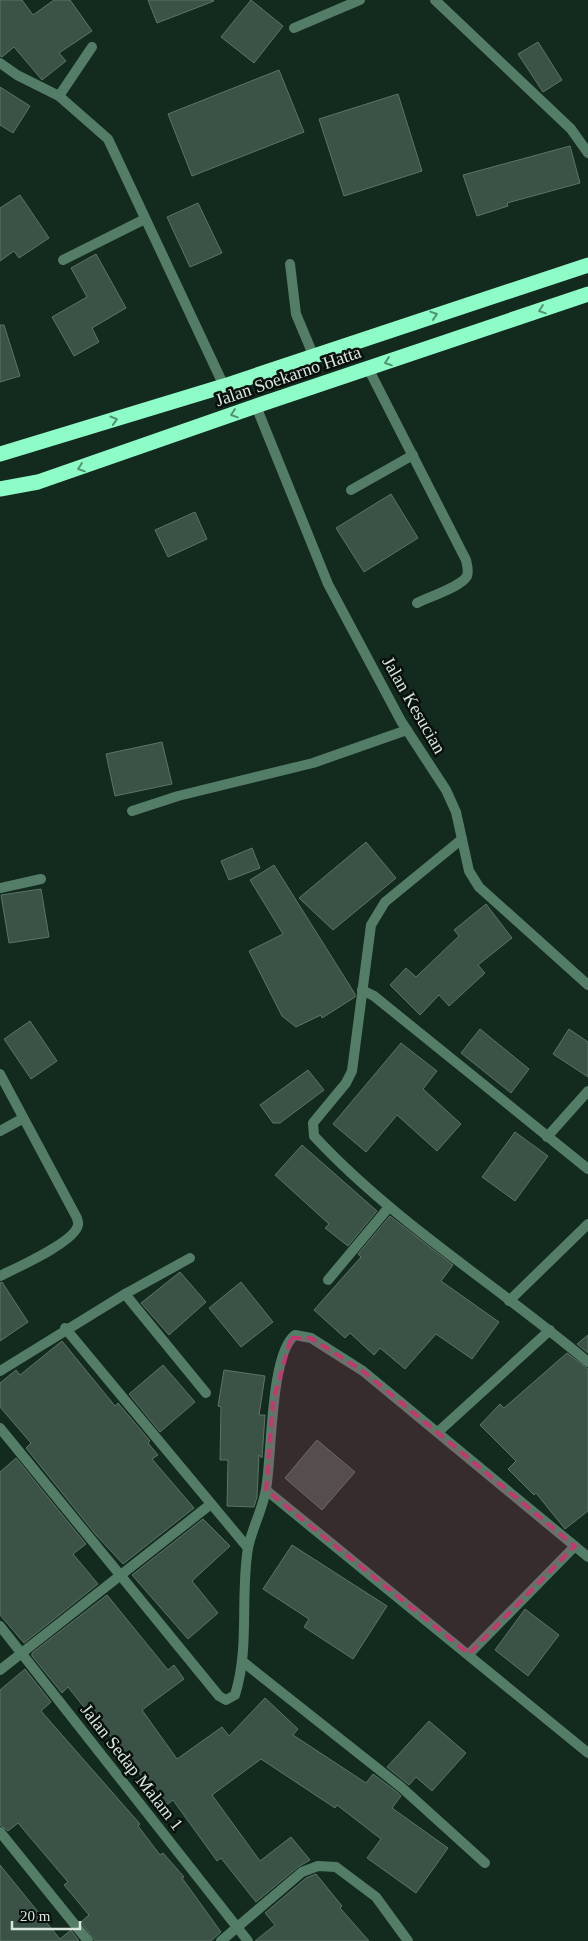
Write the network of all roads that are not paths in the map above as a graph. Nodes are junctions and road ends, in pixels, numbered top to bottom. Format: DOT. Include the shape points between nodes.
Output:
graph roads {
  1 [pos="360,0"];
  2 [pos="435,0"];
  3 [pos="294,28"];
  4 [pos="92,48"];
  5 [pos="0,63"];
  6 [pos="59,96"];
  7 [pos="588,153"];
  8 [pos="145,219"];
  9 [pos="63,260"];
  10 [pos="290,264"];
  11 [pos="588,265"];
  12 [pos="588,294"];
  13 [pos="314,357"];
  14 [pos="368,368"];
  15 [pos="224,386"];
  16 [pos="256,406"];
  17 [pos="0,454"];
  18 [pos="413,455"];
  19 [pos="0,490"];
  20 [pos="351,490"];
  21 [pos="417,603"];
  22 [pos="407,730"];
  23 [pos="132,811"];
  24 [pos="462,839"];
  25 [pos="40,879"];
  26 [pos="0,888"];
  27 [pos="587,982"];
  28 [pos="362,990"];
  29 [pos="0,1074"];
  30 [pos="588,1091"];
  31 [pos="22,1119"];
  32 [pos="0,1131"];
  33 [pos="547,1137"];
  34 [pos="588,1169"];
  35 [pos="389,1207"];
  36 [pos="588,1224"];
  37 [pos="190,1258"];
  38 [pos="0,1276"];
  39 [pos="328,1280"];
  40 [pos="125,1294"];
  41 [pos="509,1301"];
  42 [pos="66,1328"];
  43 [pos="550,1330"];
  44 [pos="588,1362"];
  45 [pos="0,1370"];
  46 [pos="206,1393"];
  47 [pos="0,1428"];
  48 [pos="438,1432"];
  49 [pos="266,1490"];
  50 [pos="212,1504"];
  51 [pos="575,1546"];
  52 [pos="248,1548"];
  53 [pos="588,1557"];
  54 [pos="120,1574"];
  55 [pos="0,1626"];
  56 [pos="22,1653"];
  57 [pos="469,1654"];
  58 [pos="242,1661"];
  59 [pos="0,1670"];
  60 [pos="588,1753"];
  61 [pos="0,1832"];
  62 [pos="485,1863"];
  63 [pos="238,1928"];
  64 [pos="88,1941"];
  65 [pos="221,1941"];
  66 [pos="248,1941"];
  67 [pos="408,1941"];
  1 -- 3 [label="street"];
  2 -- 7 [label="street" via="571,129"];
  4 -- 6 [label="street"];
  5 -- 6 [label="street"];
  6 -- 8 [label="street" via="108,139"];
  8 -- 9 [label="street"];
  8 -- 15 [label="street"];
  10 -- 13 [label="street" via="296,314"];
  13 -- 11 [label="highway, Jalan Soekarno Hatta, one-way"];
  12 -- 14 [label="highway, Jalan Soekarno Hatta, one-way"];
  13 -- 15 [label="highway, Jalan Soekarno Hatta"];
  14 -- 16 [label="highway, Jalan Soekarno Hatta"];
  14 -- 18 [label="street"];
  17 -- 15 [label="highway, Jalan Soekarno Hatta, one-way"];
  16 -- 19 [label="highway, Jalan Soekarno Hatta, one-way" via="38,482"];
  16 -- 22 [label="street, Jalan Kesucian" via="328,584"];
  18 -- 20 [label="street"];
  18 -- 21 [label="street" via="468,567 468,575 460,583"];
  22 -- 23 [label="street" via="312,762"];
  22 -- 24 [label="street, Jalan Kesucian" via="446,790 456,812"];
  24 -- 27 [label="street, Jalan Kesucian" via="469,871 479,887"];
  24 -- 28 [label="street" via="385,902 371,925"];
  25 -- 26 [label="street"];
  28 -- 33 [label="street" via="374,996"];
  28 -- 35 [label="street" via="352,1071 312,1128 314,1136"];
  29 -- 31 [label="street"];
  30 -- 33 [label="street"];
  31 -- 32 [label="street"];
  31 -- 38 [label="street" via="78,1225 63,1242"];
  33 -- 34 [label="street"];
  35 -- 39 [label="street"];
  35 -- 41 [label="street"];
  36 -- 41 [label="street"];
  37 -- 40 [label="street"];
  40 -- 42 [label="street"];
  40 -- 46 [label="street"];
  41 -- 43 [label="street"];
  42 -- 45 [label="street"];
  42 -- 50 [label="street"];
  43 -- 44 [label="street"];
  43 -- 48 [label="street"];
  47 -- 54 [label="street"];
  48 -- 49 [label="street" via="363,1371 311,1338 295,1335 287,1344 273,1401"];
  48 -- 51 [label="street"];
  49 -- 52 [label="street"];
  49 -- 57 [label="street"];
  50 -- 52 [label="street"];
  50 -- 54 [label="street"];
  51 -- 53 [label="street"];
  51 -- 57 [label="street"];
  52 -- 58 [label="street"];
  54 -- 56 [label="street"];
  54 -- 58 [label="street" via="219,1696 226,1700 235,1695"];
  55 -- 56 [label="street, Jalan Sedap Malam 1"];
  56 -- 59 [label="street"];
  56 -- 63 [label="street, Jalan Sedap Malam 1"];
  57 -- 60 [label="street"];
  58 -- 62 [label="street" via="401,1787"];
  61 -- 64 [label="street"];
  63 -- 65 [label="street"];
  63 -- 66 [label="street, Jalan Sedap Malam 1"];
  63 -- 67 [label="street" via="302,1872 318,1866 336,1867 376,1897"];
}
